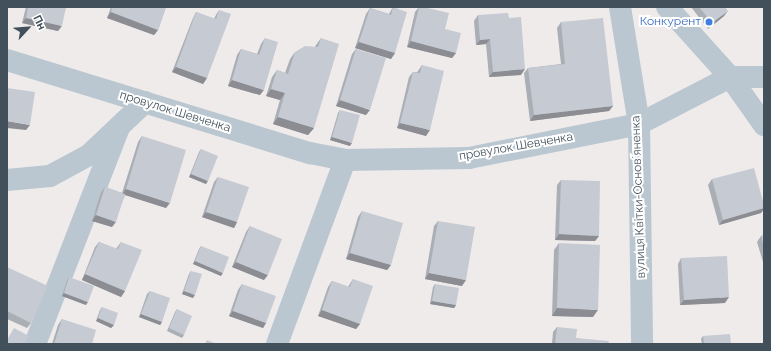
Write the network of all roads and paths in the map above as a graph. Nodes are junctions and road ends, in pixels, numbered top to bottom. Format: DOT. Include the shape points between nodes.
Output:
graph roads {
  1 [pos="620,7"];
  2 [pos="667,7"];
  3 [pos="7,60"];
  4 [pos="730,77"];
  5 [pos="764,77"];
  6 [pos="145,102"];
  7 [pos="639,124"];
  8 [pos="764,125"];
  9 [pos="120,126"];
  10 [pos="345,160"];
  11 [pos="7,180"];
  12 [pos="644,343"];
  13 [pos="35,344"];
  14 [pos="277,344"];
  1 -- 7 [label="street, вулиця Квітки-Основʼяненка"];
  2 -- 4 [label="street"];
  3 -- 6 [label="street, провулок Шевченка"];
  4 -- 5 [label="street"];
  4 -- 7 [label="street, провулок Шевченка"];
  4 -- 8 [label="street"];
  6 -- 9 [label="street"];
  6 -- 10 [label="street, провулок Шевченка" via="310,153"];
  7 -- 10 [label="street, провулок Шевченка" via="469,158"];
  7 -- 12 [label="street, вулиця Квітки-Основʼяненка"];
  9 -- 11 [label="street" via="89,155 50,176"];
  9 -- 13 [label="street"];
  10 -- 14 [label="street"];
}
